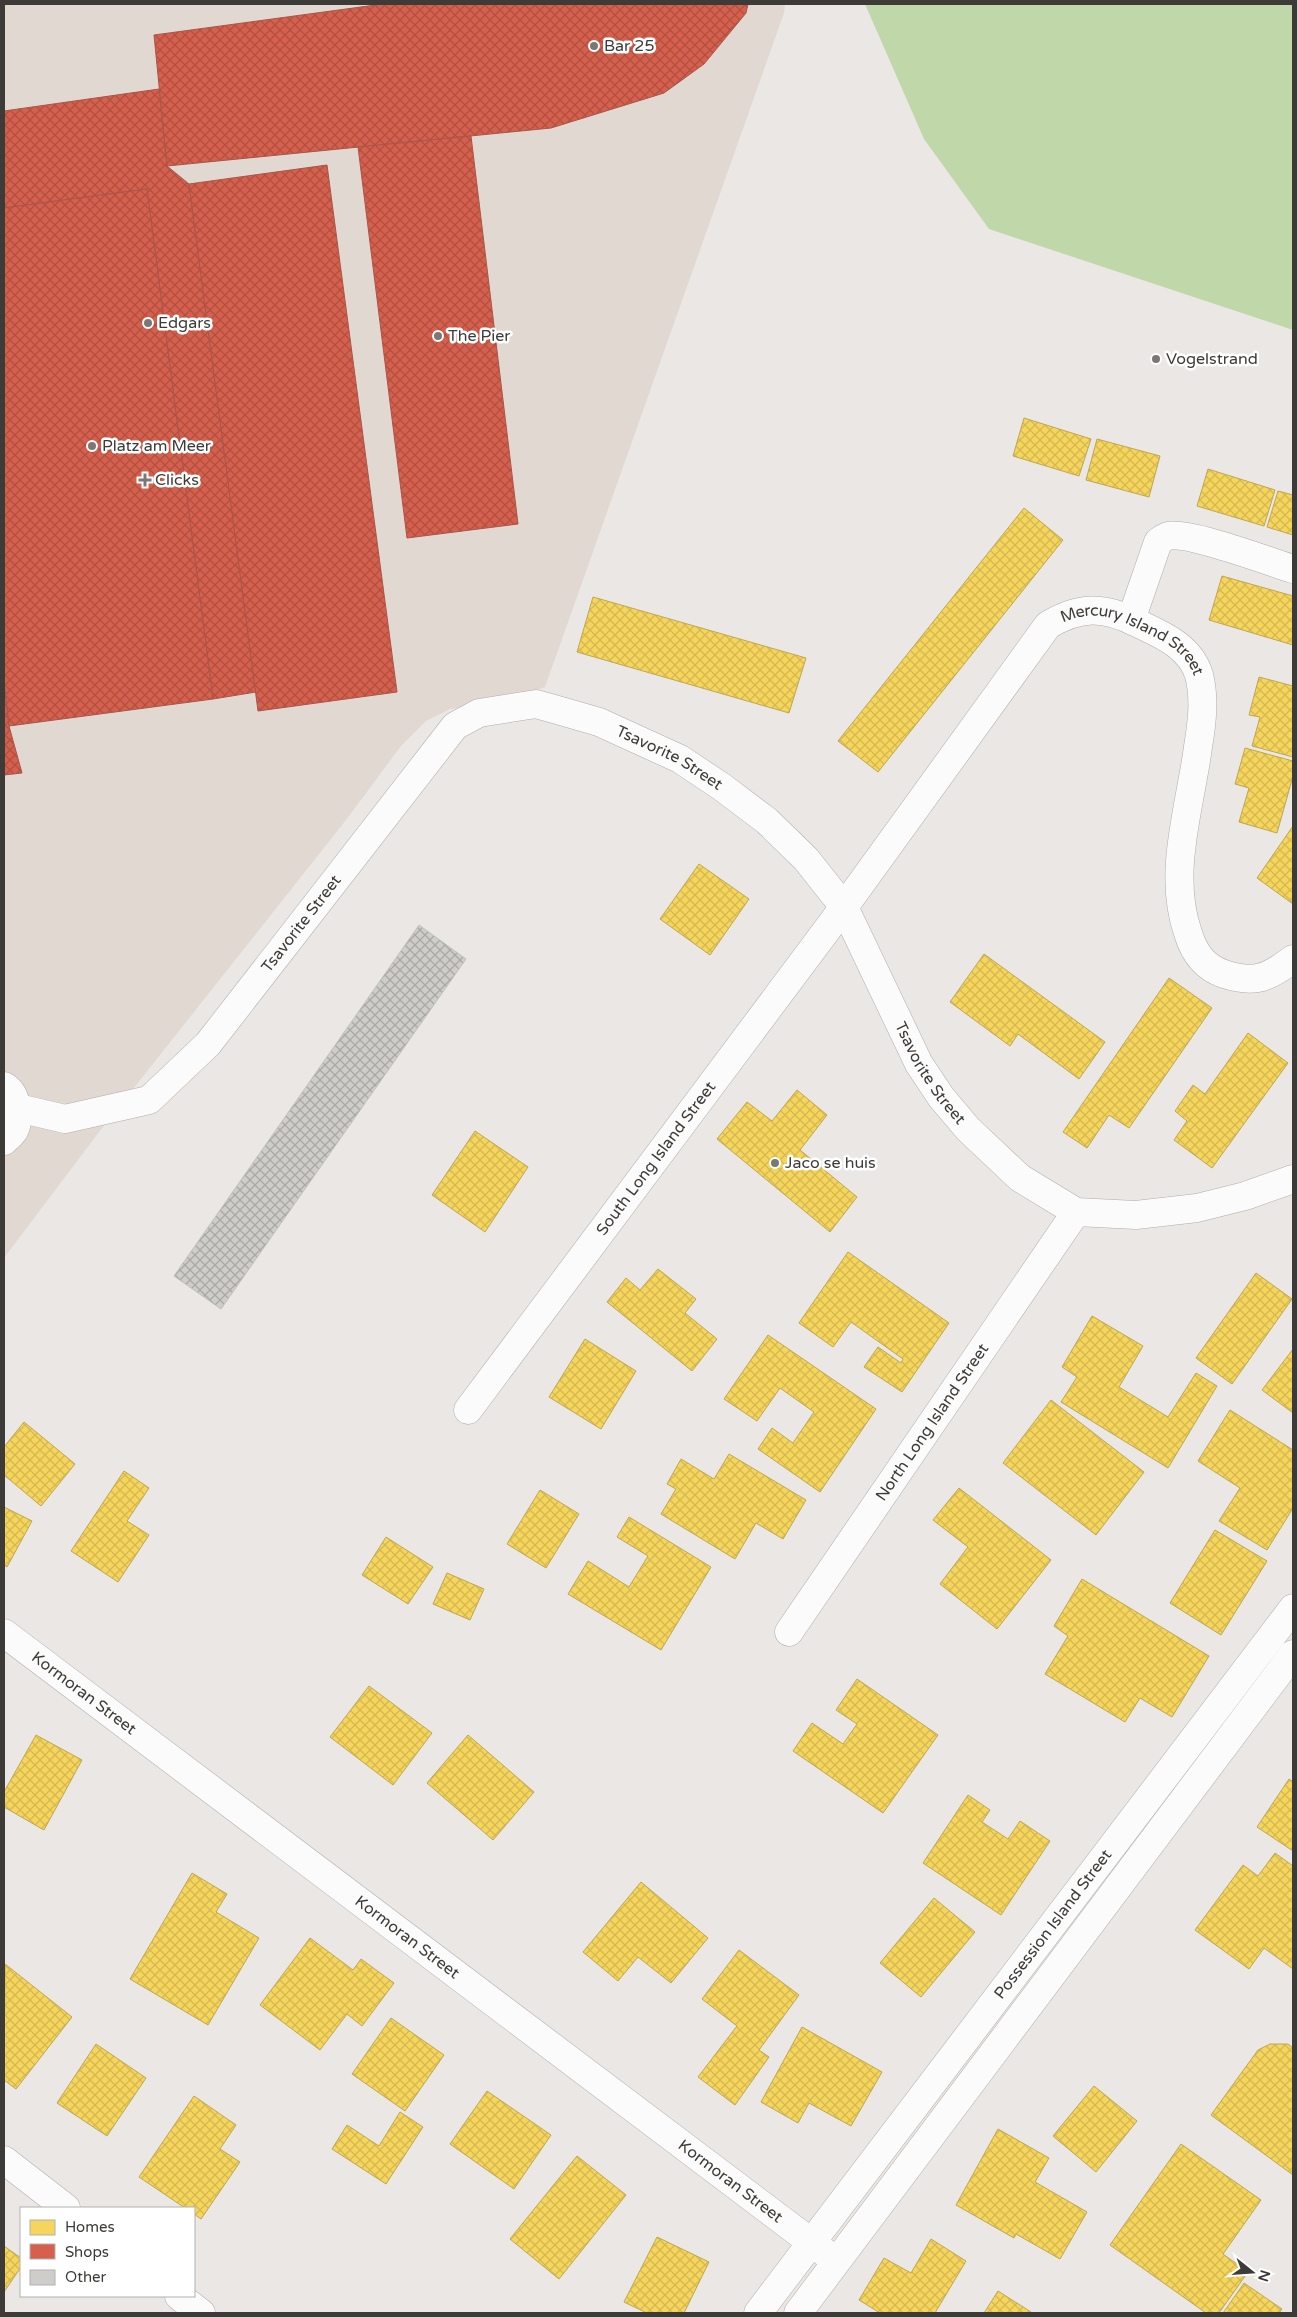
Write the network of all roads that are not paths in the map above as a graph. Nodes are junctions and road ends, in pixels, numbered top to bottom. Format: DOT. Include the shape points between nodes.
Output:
graph roads {
  1 [pos="1293,569"];
  2 [pos="1132,620"];
  3 [pos="844,907"];
  4 [pos="1293,959"];
  5 [pos="4,1086"];
  6 [pos="18,1108"];
  7 [pos="4,1141"];
  8 [pos="1293,1179"];
  9 [pos="1076,1212"];
  10 [pos="468,1410"];
  11 [pos="1293,1608"];
  12 [pos="789,1632"];
  13 [pos="4,1633"];
  14 [pos="1293,1654"];
  15 [pos="4,2160"];
  16 [pos="65,2207"];
  17 [pos="811,2241"];
  18 [pos="836,2261"];
  19 [pos="180,2297"];
  20 [pos="201,2313"];
  21 [pos="758,2313"];
  22 [pos="798,2313"];
  1 -- 2 [label="street" via="1217,545 1168,536 1158,542"];
  2 -- 3 [label="street, Mercury Island Street" via="1090,610 1066,614 1048,626"];
  2 -- 4 [label="street, Mercury Island Street" via="1178,644 1198,674 1202,694 1201,726 1178,870 1181,914 1191,944 1199,958 1212,970 1242,978 1259,980 1274,974"];
  3 -- 6 [label="street, Tsavorite Street" via="806,859 767,821 680,759 599,722 536,704 480,713 455,726 208,1044 148,1100 65,1119"];
  3 -- 9 [label="street, Tsavorite Street" via="919,1064 941,1097 968,1129 1020,1178"];
  3 -- 10 [label="street, South Long Island Street"];
  5 -- 6 [label="street"];
  6 -- 7 [label="street" via="15,1130"];
  8 -- 9 [label="street, Tsavorite Street" via="1197,1208 1136,1215"];
  9 -- 12 [label="street, North Long Island Street"];
  11 -- 17 [label="street, Possession Island Street"];
  13 -- 17 [label="street, Kormoran Street"];
  14 -- 18 [label="street, Possession Island Street"];
  15 -- 16 [label="street"];
  17 -- 18 [label="street, Kormoran Street"];
  17 -- 21 [label="street, Possession Island Street"];
  18 -- 22 [label="street, Possession Island Street"];
  19 -- 20 [label="street"];
}
